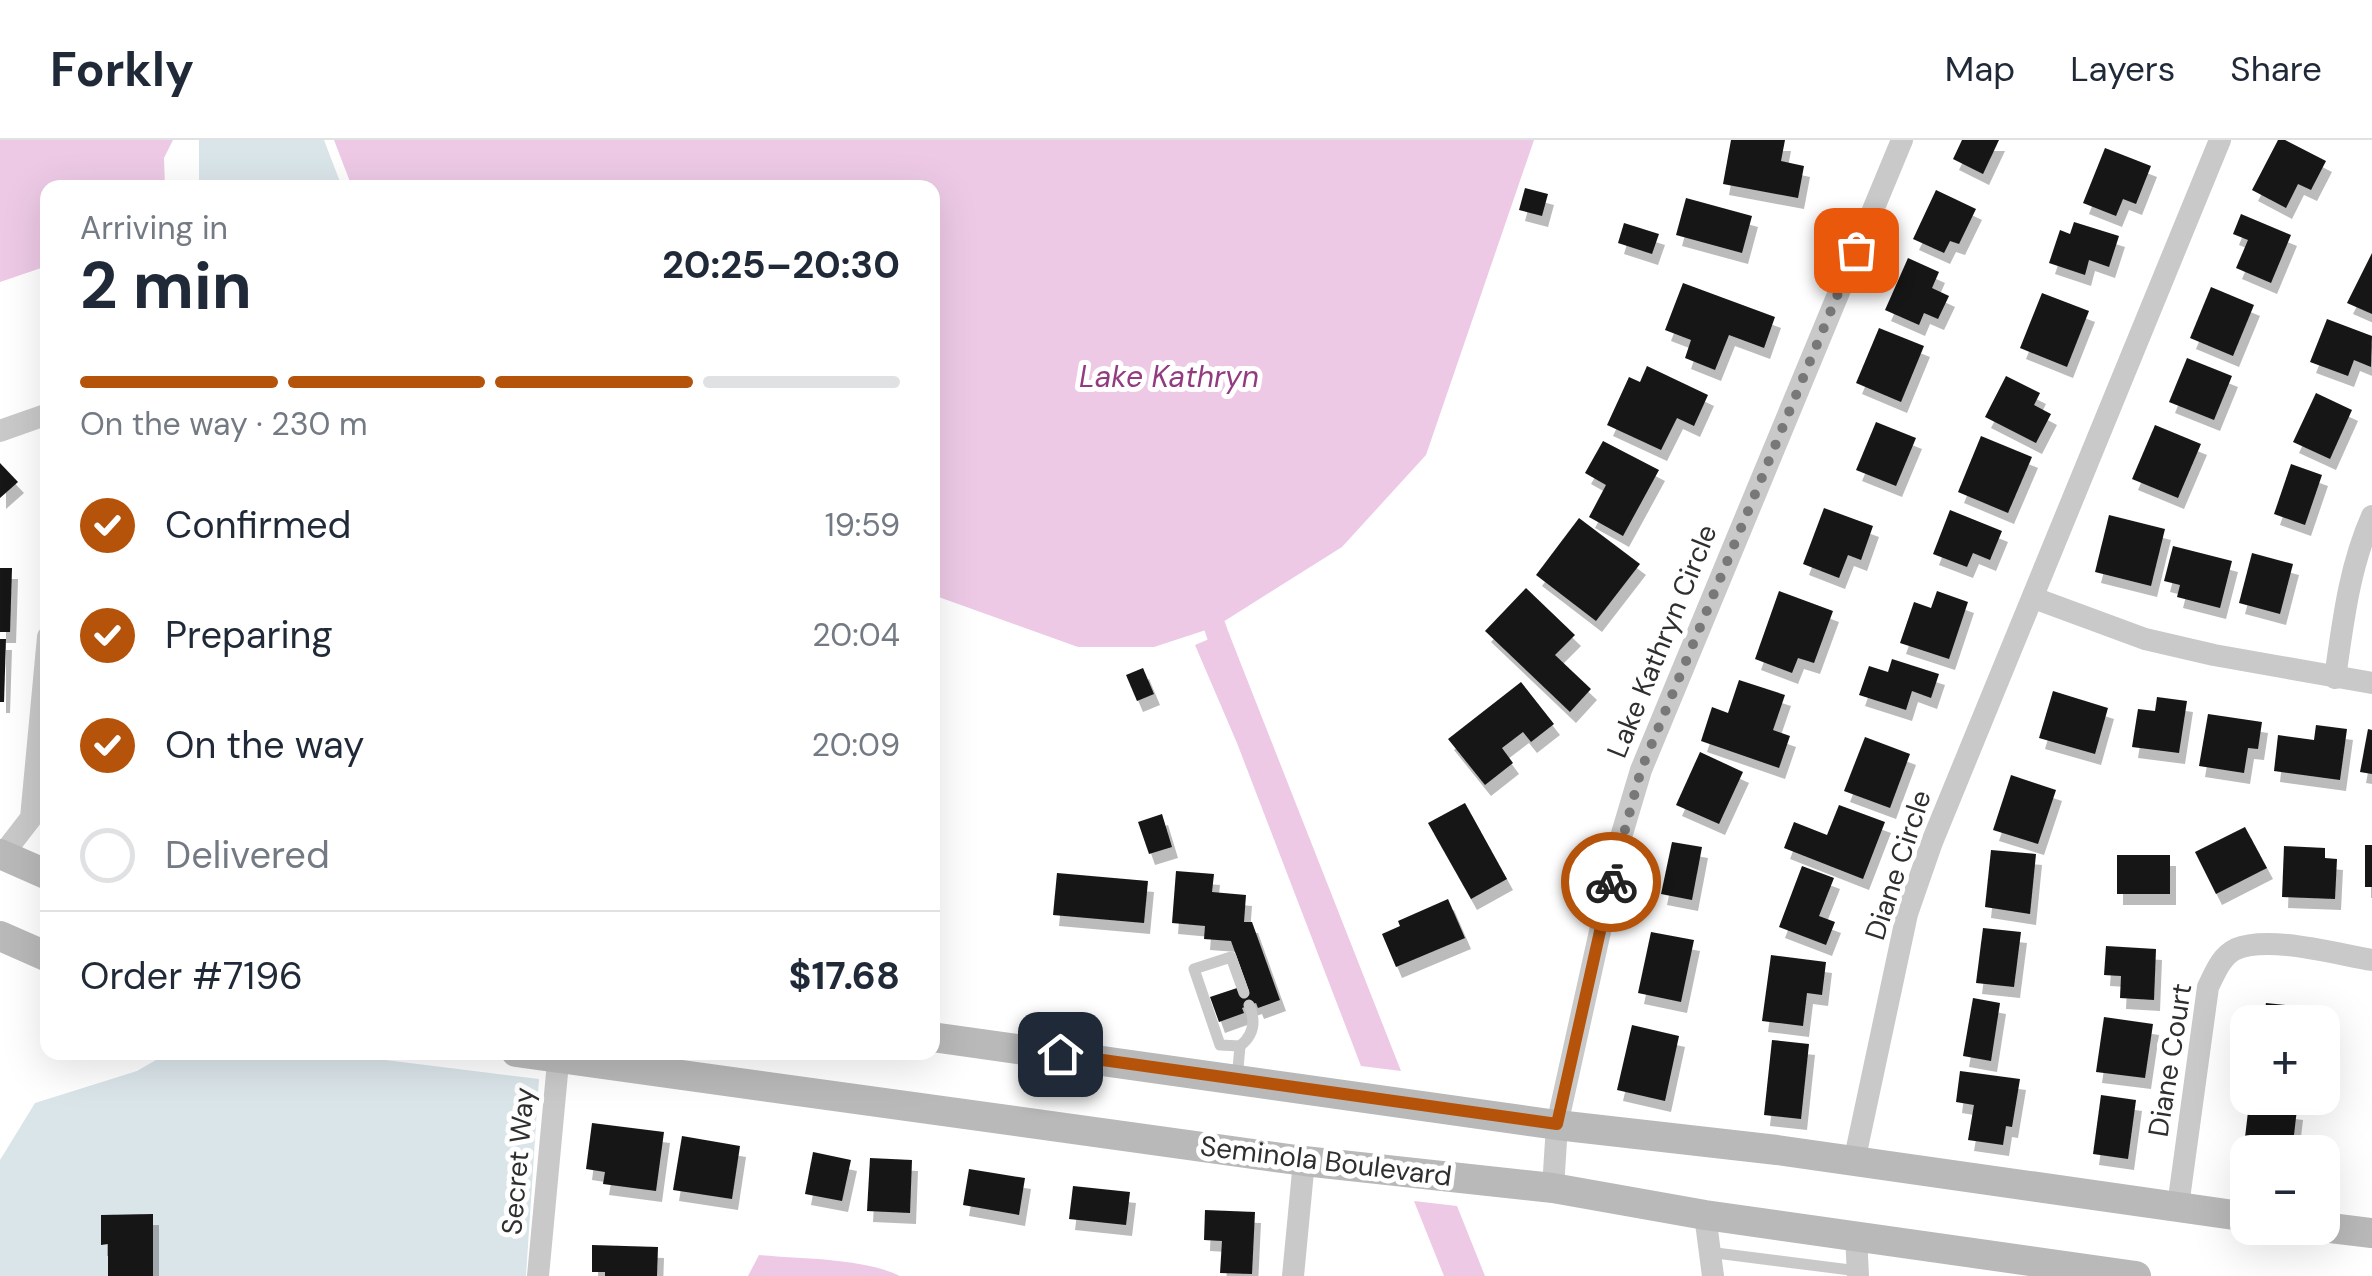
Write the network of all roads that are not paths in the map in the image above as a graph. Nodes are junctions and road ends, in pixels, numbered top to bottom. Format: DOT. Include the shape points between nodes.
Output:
graph roads {
  1 [pos="1902,140"];
  2 [pos="2220,140"];
  3 [pos="40,417"];
  4 [pos="0,431"];
  5 [pos="2372,516"];
  6 [pos="2034,598"];
  7 [pos="2335,678"];
  8 [pos="2372,683"];
  9 [pos="40,722"];
  10 [pos="1,856"];
  11 [pos="40,872"];
  12 [pos="0,936"];
  13 [pos="40,954"];
  14 [pos="2372,960"];
  15 [pos="940,1038"];
  16 [pos="1240,1046"];
  17 [pos="558,1060"];
  18 [pos="594,1060"];
  19 [pos="1238,1079"];
  20 [pos="1557,1124"];
  21 [pos="1304,1160"];
  22 [pos="1854,1162"];
  23 [pos="1553,1188"];
  24 [pos="2178,1206"];
  25 [pos="2230,1214"];
  26 [pos="1706,1215"];
  27 [pos="2340,1229"];
  28 [pos="2372,1233"];
  29 [pos="1856,1235"];
  30 [pos="1708,1252"];
  31 [pos="2046,1269"];
  32 [pos="1858,1274"];
  33 [pos="538,1276"];
  34 [pos="1292,1276"];
  35 [pos="1713,1276"];
  36 [pos="2136,1276"];
  1 -- 20 [label="street, Lake Kathryn Circle" via="1641,770"];
  2 -- 6 [label="street, Diane Circle"];
  3 -- 4 [label="street"];
  5 -- 7 [label="street" via="2348,590"];
  6 -- 7 [label="street" via="2145,639"];
  6 -- 22 [label="street, Diane Circle" via="1908,914"];
  7 -- 8 [label="street"];
  9 -- 10 [label="street" via="31,818"];
  10 -- 11 [label="main road"];
  12 -- 13 [label="main road"];
  14 -- 24 [label="street, Diane Court" via="2262,943 2234,949 2221,960 2208,987"];
  15 -- 19 [label="main road"];
  16 -- 16 [label="lane" via="1220,1045 1194,970 1231,958 1254,1015 1252,1032"];
  16 -- 19 [label="lane"];
  17 -- 33 [label="street, Secret Way"];
  18 -- 21 [label="main road, Seminola Boulevard"];
  19 -- 20 [label="main road"];
  20 -- 22 [label="main road"];
  20 -- 23 [label="street, Lake Kathryn Circle"];
  21 -- 23 [label="main road, Seminola Boulevard"];
  21 -- 34 [label="street"];
  22 -- 24 [label="main road"];
  23 -- 26 [label="main road, Seminola Boulevard"];
  24 -- 25 [label="main road"];
  26 -- 29 [label="main road, Seminola Boulevard"];
  26 -- 30 [label="street"];
  27 -- 28 [label="main road"];
  29 -- 31 [label="main road, Seminola Boulevard"];
  29 -- 32 [label="street"];
  30 -- 32 [label="lane"];
  30 -- 35 [label="street"];
  31 -- 36 [label="main road, Seminola Boulevard"];
}
